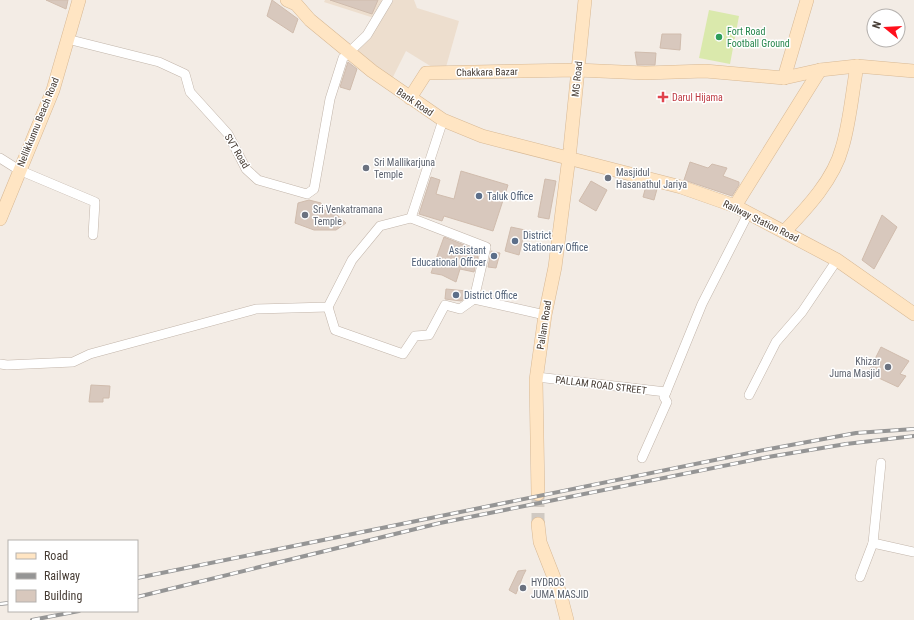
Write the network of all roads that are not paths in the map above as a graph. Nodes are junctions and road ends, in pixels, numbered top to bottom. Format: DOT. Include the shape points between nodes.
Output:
graph roads {
  1 [pos="79,0"];
  2 [pos="388,0"];
  3 [pos="585,0"];
  4 [pos="807,0"];
  5 [pos="293,1"];
  6 [pos="67,39"];
  7 [pos="349,51"];
  8 [pos="857,66"];
  9 [pos="578,70"];
  10 [pos="820,70"];
  11 [pos="914,71"];
  12 [pos="784,78"];
  13 [pos="410,98"];
  14 [pos="444,120"];
  15 [pos="0,158"];
  16 [pos="568,158"];
  17 [pos="19,170"];
  18 [pos="735,206"];
  19 [pos="748,214"];
  20 [pos="411,218"];
  21 [pos="0,219"];
  22 [pos="785,231"];
  23 [pos="93,235"];
  24 [pos="836,260"];
  25 [pos="474,299"];
  26 [pos="328,307"];
  27 [pos="914,314"];
  28 [pos="545,315"];
  29 [pos="0,364"];
  30 [pos="537,377"];
  31 [pos="666,392"];
  32 [pos="750,395"];
  33 [pos="642,458"];
  34 [pos="881,463"];
  35 [pos="538,494"];
  36 [pos="538,524"];
  37 [pos="873,543"];
  38 [pos="914,552"];
  39 [pos="860,577"];
  40 [pos="566,620"];
  1 -- 6 [label="street, Nellikkunnu Beach Road"];
  2 -- 7 [label="street" via="367,35"];
  3 -- 9 [label="street, MG Road"];
  4 -- 12 [label="street"];
  5 -- 7 [label="street, Bank Road" via="310,20"];
  6 -- 7 [label="street, SVT Road" via="159,62 185,74 190,92 228,134 246,169 258,180 307,194 314,190 330,99 343,58"];
  6 -- 17 [label="street, Nellikkunnu Beach Road" via="53,90"];
  7 -- 13 [label="street, Bank Road"];
  8 -- 10 [label="street"];
  8 -- 11 [label="street"];
  8 -- 22 [label="street" via="842,149 831,174"];
  9 -- 12 [label="street" via="645,73 705,71"];
  9 -- 13 [label="street, Chakkara Bazar" via="426,73"];
  9 -- 16 [label="street, MG Road"];
  10 -- 12 [label="street"];
  10 -- 18 [label="street"];
  13 -- 14 [label="street, Bank Road"];
  14 -- 16 [label="street, Bank Road" via="482,136"];
  14 -- 20 [label="street"];
  15 -- 17 [label="street"];
  16 -- 18 [label="street, Railway Station Road" via="681,187"];
  16 -- 28 [label="street, Pallam Road" via="555,267"];
  17 -- 21 [label="street, Nellikkunnu Beach Road"];
  17 -- 23 [label="street" via="95,202"];
  18 -- 19 [label="street, Railway Station Road"];
  19 -- 22 [label="street, Railway Station Road"];
  19 -- 31 [label="street" via="702,304"];
  20 -- 25 [label="street" via="486,247"];
  20 -- 26 [label="street" via="380,226 352,260"];
  22 -- 24 [label="street, Railway Station Road"];
  24 -- 27 [label="street, Railway Station Road"];
  24 -- 32 [label="street" via="802,312 776,342"];
  25 -- 26 [label="street" via="460,309 445,305 429,335 415,336 403,354 335,330"];
  25 -- 28 [label="street"];
  26 -- 29 [label="street" via="256,309 90,354 73,362"];
  28 -- 30 [label="street, Pallam Road"];
  30 -- 31 [label="street, PALLAM ROAD STREET"];
  30 -- 35 [label="street, Pallam Road"];
  31 -- 33 [label="street" via="664,396 667,402"];
  34 -- 37 [label="street"];
  36 -- 40 [label="street" via="540,542 560,593"];
  37 -- 38 [label="street"];
  37 -- 39 [label="street"];
}
